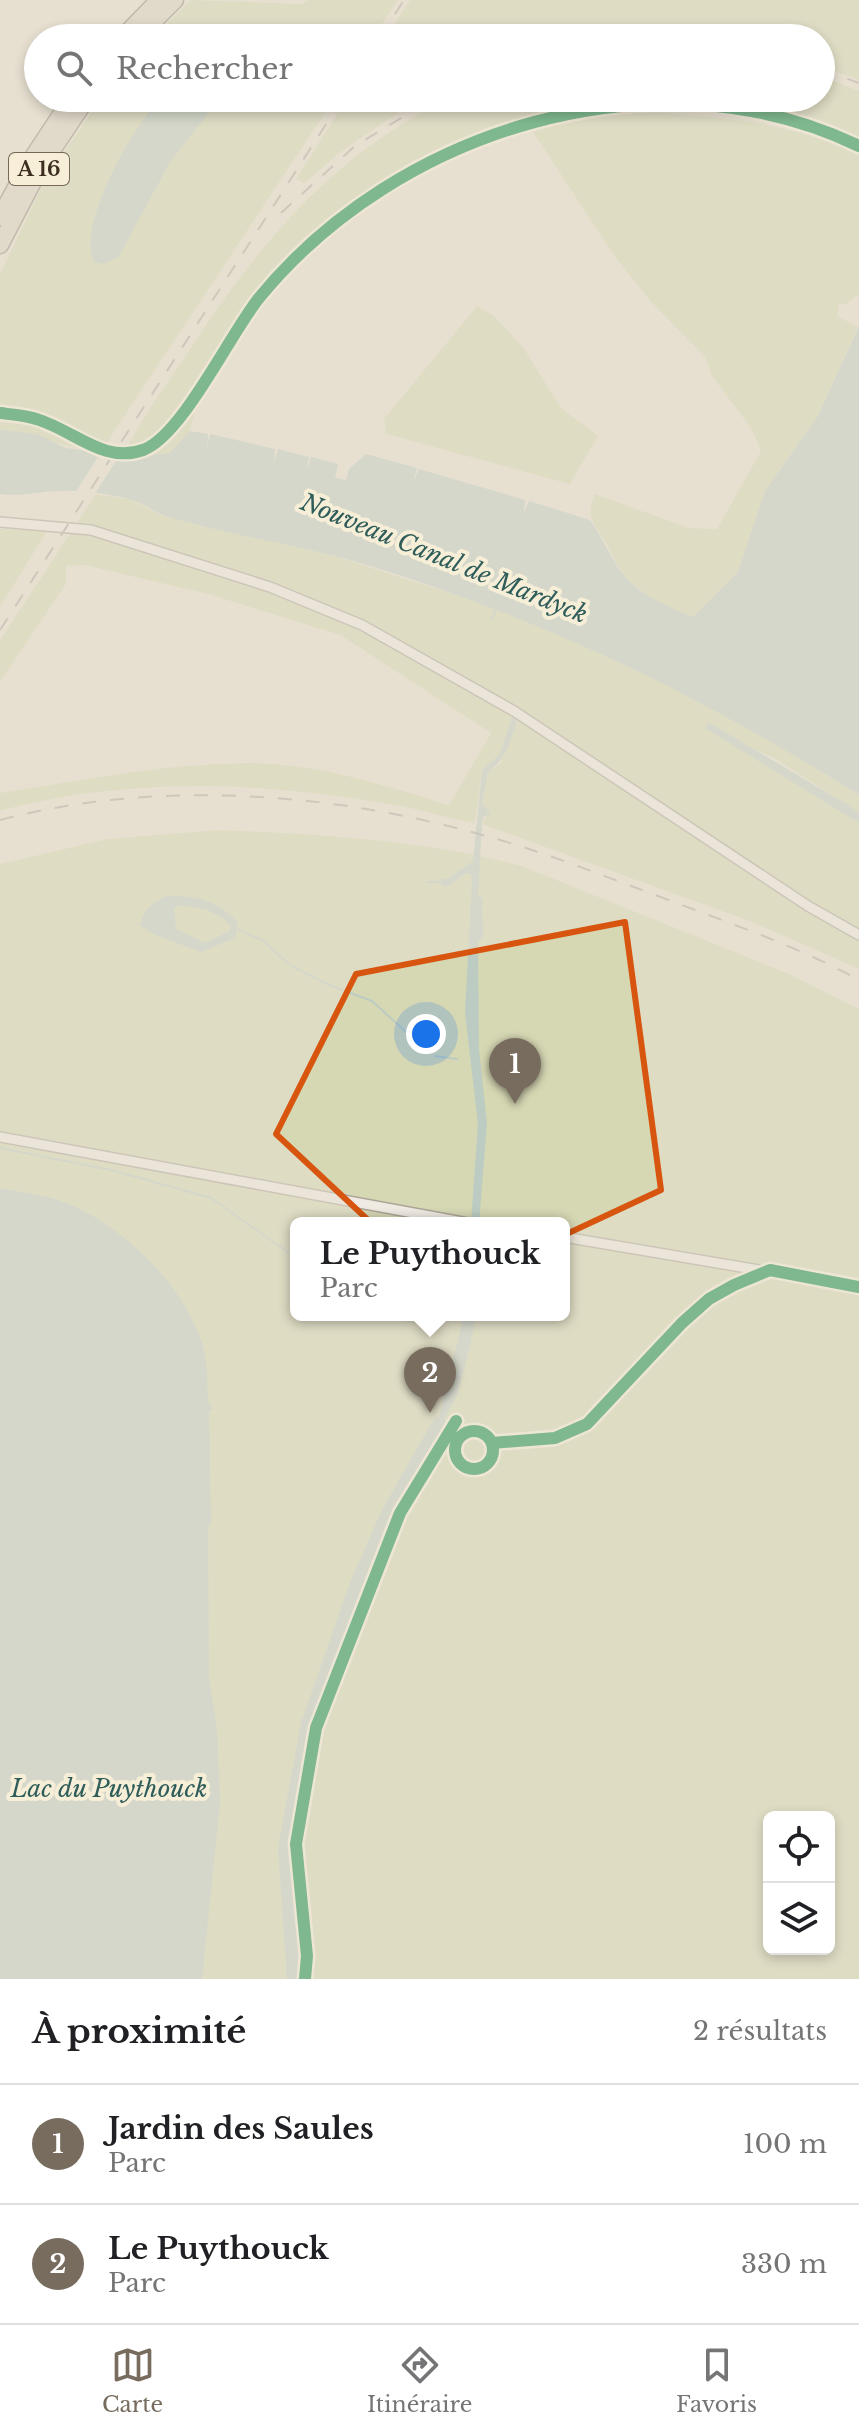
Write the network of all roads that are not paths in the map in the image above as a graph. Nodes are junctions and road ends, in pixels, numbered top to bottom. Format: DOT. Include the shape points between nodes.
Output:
graph roads {
  1 [pos="159,0"];
  2 [pos="175,0"];
  3 [pos="136,24"];
  4 [pos="151,24"];
  5 [pos="63,112"];
  6 [pos="78,112"];
  7 [pos="581,112"];
  8 [pos="750,112"];
  9 [pos="859,146"];
  10 [pos="0,217"];
  11 [pos="0,245"];
  12 [pos="0,413"];
  13 [pos="0,522"];
  14 [pos="859,935"];
  15 [pos="0,1137"];
  16 [pos="435,1217"];
  17 [pos="570,1238"];
  18 [pos="859,1287"];
  1 -- 3 [label="highway"];
  2 -- 4 [label="highway"];
  5 -- 10 [label="highway, A 16"];
  6 -- 11 [label="highway, A 16" via="39,170"];
  7 -- 12 [label="street" via="512,130 411,173 330,226 257,301 161,440 129,453 88,445 40,420"];
  8 -- 9 [label="street"];
  13 -- 14 [label="street" via="91,530 270,587 362,625 514,711"];
  15 -- 16 [label="street"];
  17 -- 18 [label="street"];
}
